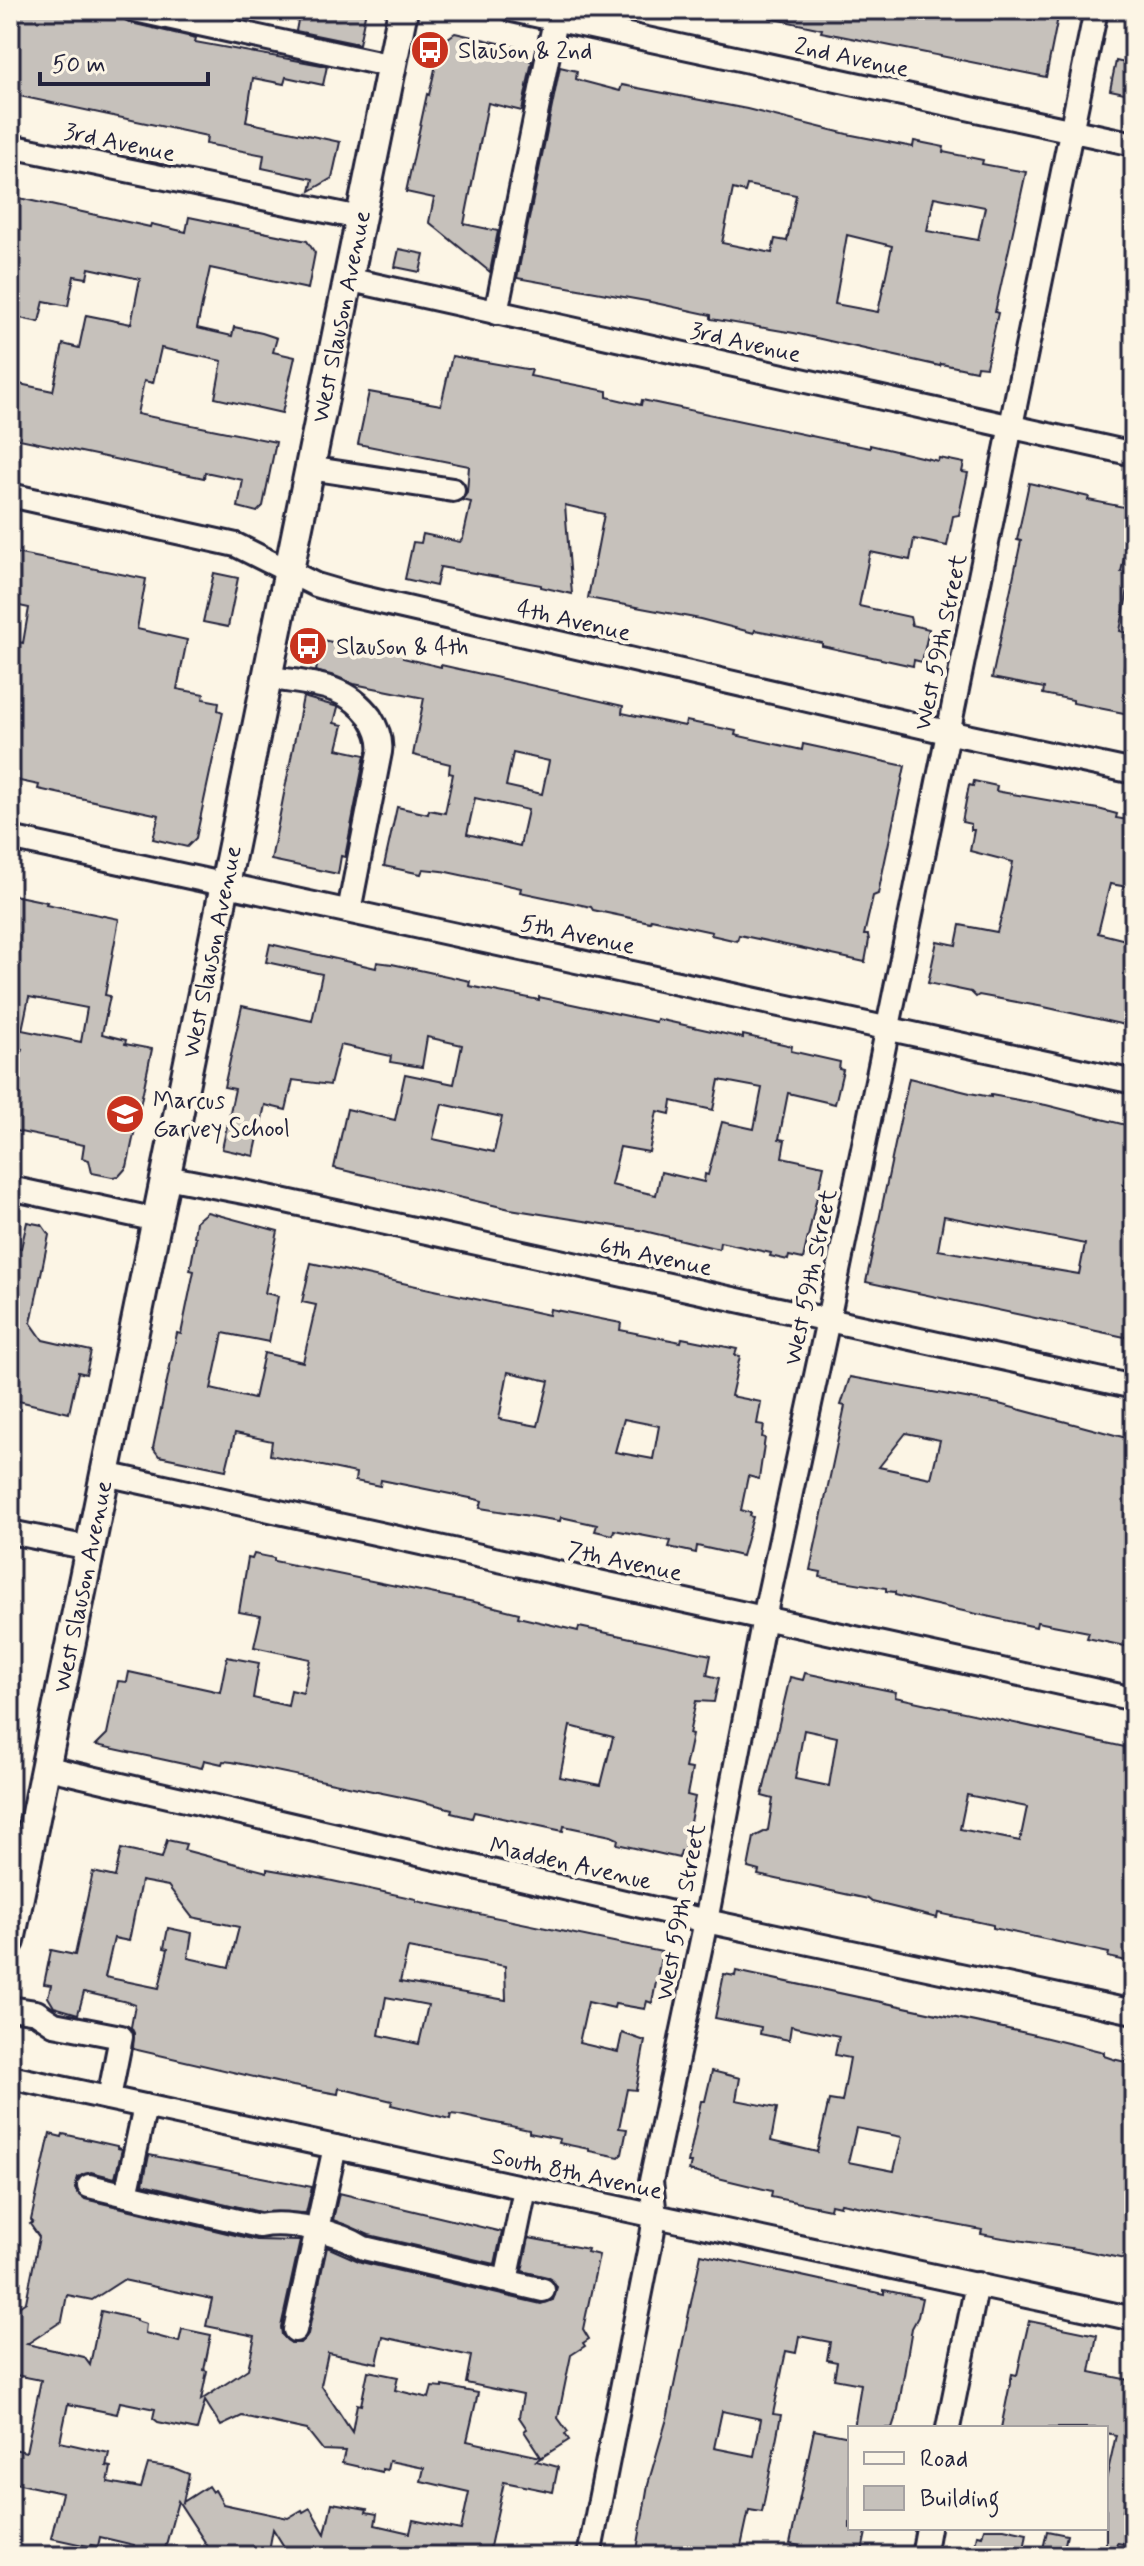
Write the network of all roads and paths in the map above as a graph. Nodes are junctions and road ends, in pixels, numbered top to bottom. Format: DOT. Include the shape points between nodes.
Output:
graph roads {
  1 [pos="135,10"];
  2 [pos="403,10"];
  3 [pos="512,10"];
  4 [pos="1096,10"];
  5 [pos="556,15"];
  6 [pos="392,66"];
  7 [pos="1072,131"];
  8 [pos="1134,144"];
  9 [pos="10,146"];
  10 [pos="360,218"];
  11 [pos="347,279"];
  12 [pos="496,313"];
  13 [pos="1012,427"];
  14 [pos="1134,454"];
  15 [pos="309,468"];
  16 [pos="453,490"];
  17 [pos="10,495"];
  18 [pos="288,570"];
  19 [pos="267,677"];
  20 [pos="947,732"];
  21 [pos="1134,772"];
  22 [pos="10,838"];
  23 [pos="226,884"];
  24 [pos="349,911"];
  25 [pos="889,1028"];
  26 [pos="1134,1082"];
  27 [pos="166,1177"];
  28 [pos="10,1188"];
  29 [pos="157,1220"];
  30 [pos="828,1320"];
  31 [pos="1134,1387"];
  32 [pos="105,1474"];
  33 [pos="10,1532"];
  34 [pos="89,1548"];
  35 [pos="764,1618"];
  36 [pos="1134,1699"];
  37 [pos="44,1767"];
  38 [pos="16,1883"];
  39 [pos="706,1921"];
  40 [pos="10,1941"];
  41 [pos="10,2008"];
  42 [pos="1134,2012"];
  43 [pos="10,2077"];
  44 [pos="109,2098"];
  45 [pos="145,2106"];
  46 [pos="335,2147"];
  47 [pos="89,2186"];
  48 [pos="525,2189"];
  49 [pos="126,2195"];
  50 [pos="655,2216"];
  51 [pos="316,2231"];
  52 [pos="506,2281"];
  53 [pos="977,2284"];
  54 [pos="543,2290"];
  55 [pos="1134,2319"];
  56 [pos="295,2330"];
  57 [pos="948,2426"];
  58 [pos="928,2530"];
  59 [pos="589,2556"];
  60 [pos="923,2556"];
  1 -- 6 [label="street"];
  2 -- 6 [label="main road, West Slauson Avenue"];
  3 -- 5 [label="street, 2nd Avenue"];
  4 -- 7 [label="street, West 59th Street"];
  5 -- 7 [label="street, 2nd Avenue"];
  5 -- 12 [label="street"];
  6 -- 10 [label="main road, West Slauson Avenue"];
  7 -- 8 [label="street, 2nd Avenue"];
  7 -- 13 [label="street, West 59th Street"];
  9 -- 10 [label="street, 3rd Avenue"];
  10 -- 11 [label="main road, West Slauson Avenue"];
  11 -- 12 [label="street, 3rd Avenue"];
  11 -- 15 [label="main road, West Slauson Avenue"];
  12 -- 13 [label="street, 3rd Avenue"];
  13 -- 14 [label="street, 3rd Avenue"];
  13 -- 20 [label="street, West 59th Street"];
  15 -- 16 [label="street"];
  15 -- 18 [label="main road, West Slauson Avenue"];
  17 -- 18 [label="street, 4th Avenue" via="236,545"];
  18 -- 19 [label="main road, West Slauson Avenue"];
  18 -- 20 [label="street, 4th Avenue" via="350,595"];
  19 -- 23 [label="main road, West Slauson Avenue"];
  19 -- 24 [label="street" via="346,693 379,734"];
  20 -- 21 [label="street, 4th Avenue"];
  20 -- 25 [label="street, West 59th Street"];
  22 -- 23 [label="street, 5th Avenue"];
  23 -- 24 [label="street, 5th Avenue"];
  23 -- 27 [label="main road, West Slauson Avenue"];
  24 -- 25 [label="street, 5th Avenue"];
  25 -- 26 [label="street, 5th Avenue"];
  25 -- 30 [label="street, West 59th Street"];
  27 -- 29 [label="main road, West Slauson Avenue"];
  27 -- 30 [label="street, 6th Avenue"];
  28 -- 29 [label="street"];
  29 -- 32 [label="main road, West Slauson Avenue"];
  30 -- 31 [label="street, 6th Avenue"];
  30 -- 35 [label="street, West 59th Street"];
  32 -- 34 [label="main road, West Slauson Avenue"];
  32 -- 35 [label="street, 7th Avenue"];
  33 -- 34 [label="street"];
  34 -- 37 [label="main road, West Slauson Avenue"];
  35 -- 36 [label="street, 7th Avenue"];
  35 -- 39 [label="street, West 59th Street"];
  37 -- 38 [label="main road, West Slauson Avenue"];
  37 -- 39 [label="street, Madden Avenue"];
  38 -- 40 [label="main road, West Slauson Avenue"];
  39 -- 42 [label="street, Madden Avenue"];
  39 -- 50 [label="street, West 59th Street" via="651,2181"];
  41 -- 44 [label="street" via="36,2012 54,2024 121,2037"];
  43 -- 44 [label="street, South 8th Avenue"];
  44 -- 45 [label="street, South 8th Avenue"];
  45 -- 46 [label="street, South 8th Avenue"];
  45 -- 49 [label="street"];
  46 -- 48 [label="street, South 8th Avenue"];
  46 -- 51 [label="street"];
  47 -- 49 [label="street"];
  48 -- 50 [label="street, South 8th Avenue"];
  48 -- 52 [label="street"];
  49 -- 51 [label="street" via="259,2226 277,2223"];
  50 -- 53 [label="street, South 8th Avenue"];
  50 -- 59 [label="street, West 59th Street"];
  51 -- 52 [label="street" via="348,2238 364,2248"];
  51 -- 56 [label="street"];
  52 -- 54 [label="street"];
  53 -- 55 [label="street, South 8th Avenue"];
  53 -- 57 [label="street"];
  58 -- 60 [label="street"];
}
